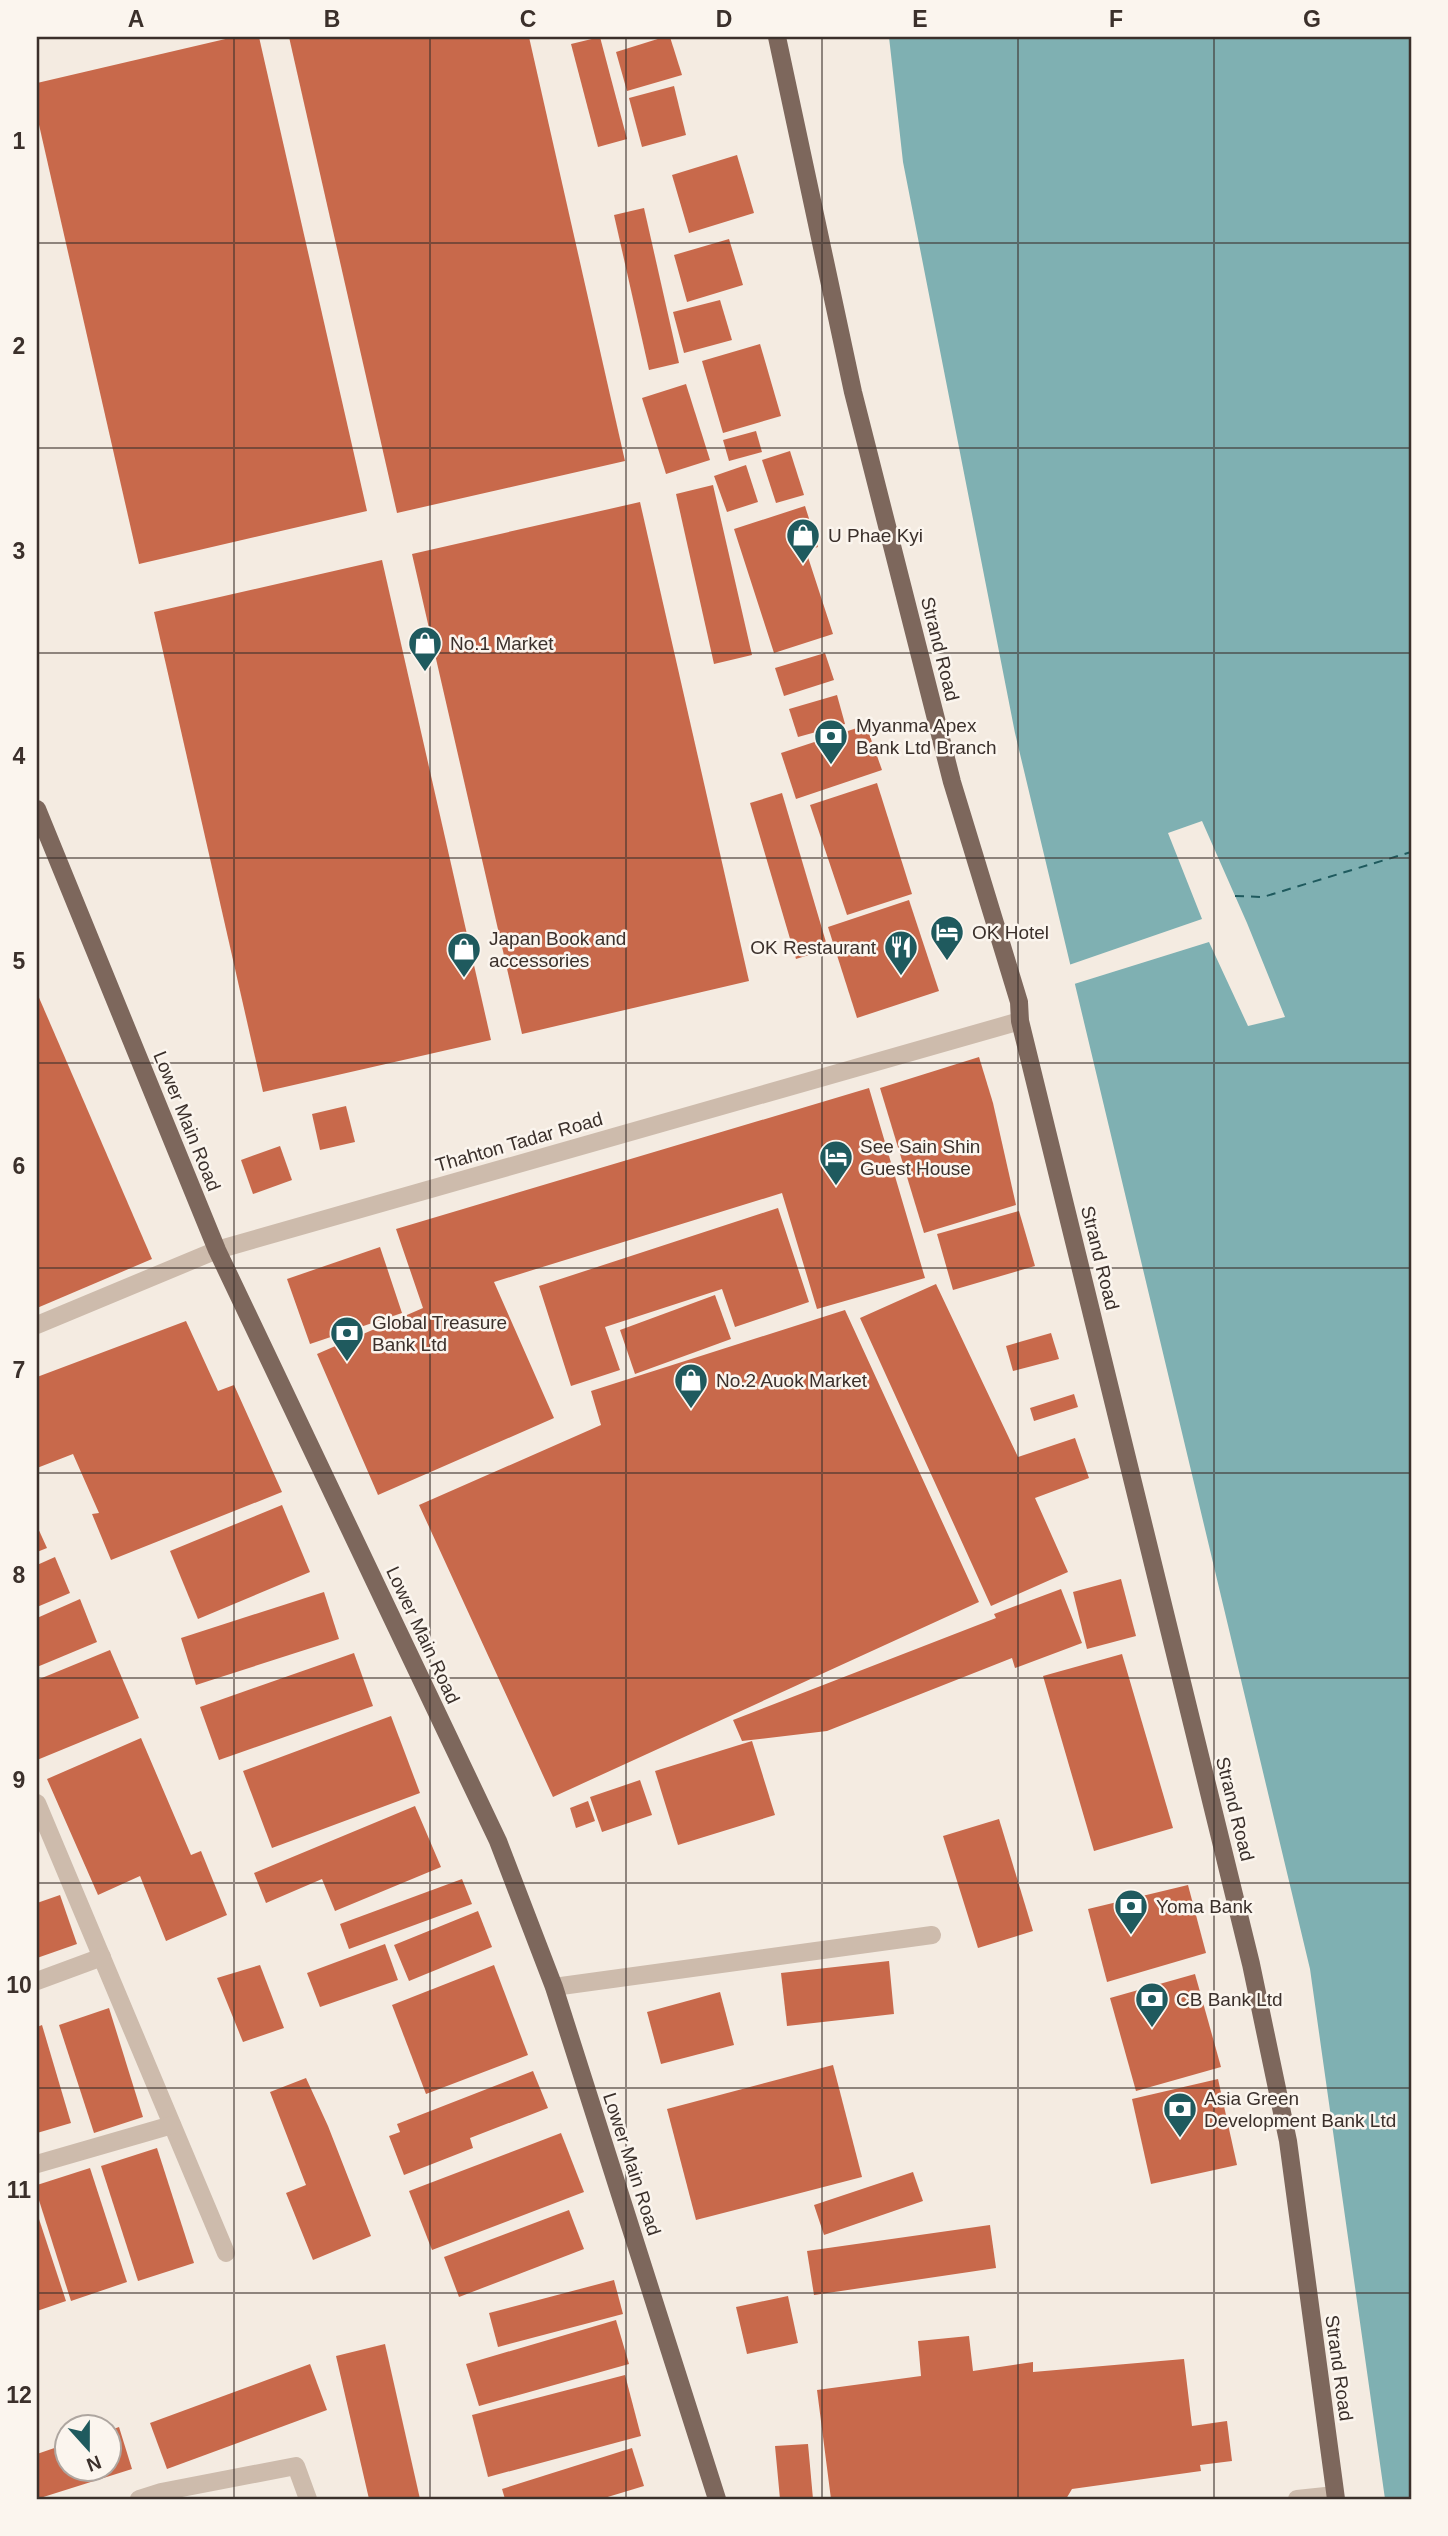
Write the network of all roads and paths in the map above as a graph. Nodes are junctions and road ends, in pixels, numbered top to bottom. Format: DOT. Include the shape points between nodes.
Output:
graph roads {
  1 [pos="777,37"];
  2 [pos="37,809"];
  3 [pos="1020,1021"];
  4 [pos="217,1250"];
  5 [pos="37,1325"];
  6 [pos="37,1803"];
  7 [pos="932,1936"];
  8 [pos="102,1957"];
  9 [pos="37,1980"];
  10 [pos="554,1987"];
  11 [pos="172,2125"];
  12 [pos="37,2164"];
  13 [pos="226,2253"];
  14 [pos="161,2496"];
  15 [pos="1336,2497"];
  16 [pos="139,2499"];
  17 [pos="308,2499"];
  18 [pos="717,2499"];
  19 [pos="1297,2499"];
  1 -- 3 [label="main road, Strand Road" via="853,392 952,782 1019,1002"];
  2 -- 4 [label="main road, Lower Main Road"];
  3 -- 4 [label="street, Thahton Tadar Road"];
  3 -- 15 [label="main road, Strand Road" via="1251,1964 1288,2141"];
  4 -- 5 [label="street, Thahton Tadar Road"];
  4 -- 10 [label="main road, Lower Main Road" via="498,1841"];
  6 -- 8 [label="street"];
  7 -- 10 [label="street"];
  8 -- 9 [label="street"];
  8 -- 11 [label="street"];
  10 -- 18 [label="main road, Lower Main Road"];
  11 -- 12 [label="street"];
  11 -- 13 [label="street"];
  14 -- 16 [label="street"];
  14 -- 17 [label="street" via="296,2466"];
  15 -- 19 [label="street"];
}
